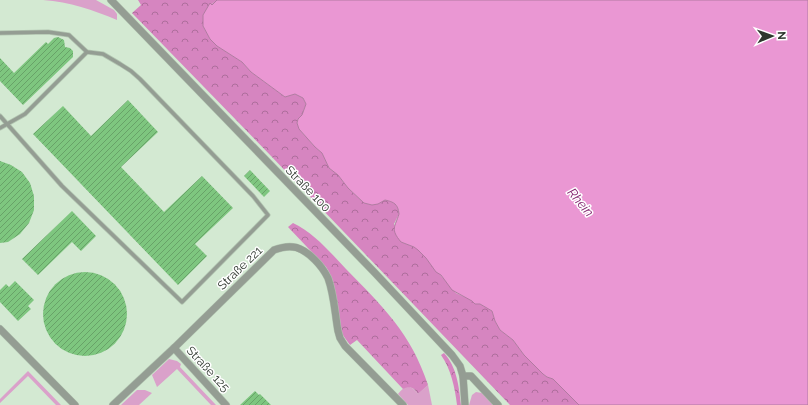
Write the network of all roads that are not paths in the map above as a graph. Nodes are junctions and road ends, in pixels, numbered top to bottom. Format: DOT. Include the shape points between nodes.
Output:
graph roads {
  1 [pos="111,0"];
  2 [pos="0,32"];
  3 [pos="87,52"];
  4 [pos="0,116"];
  5 [pos="7,124"];
  6 [pos="0,128"];
  7 [pos="0,329"];
  8 [pos="174,348"];
  9 [pos="463,376"];
  10 [pos="75,405"];
  11 [pos="113,405"];
  12 [pos="226,405"];
  13 [pos="402,405"];
  14 [pos="465,405"];
  15 [pos="498,405"];
  1 -- 9 [label="street, Straße 100" via="421,322 456,360"];
  2 -- 3 [label="lane" via="48,32 69,35"];
  3 -- 5 [label="lane" via="25,114"];
  3 -- 5 [label="lane" via="103,54 131,71 253,196 268,215 182,302 62,186"];
  4 -- 5 [label="lane"];
  5 -- 6 [label="lane"];
  7 -- 10 [label="street"];
  8 -- 11 [label="street, Straße 221"];
  8 -- 12 [label="street, Straße 125"];
  8 -- 13 [label="street, Straße 221" via="274,250 282,247 300,248 319,264 327,278 340,338 345,346"];
  9 -- 14 [label="street, Straße 100"];
  9 -- 15 [label="street" via="471,376"];
}
